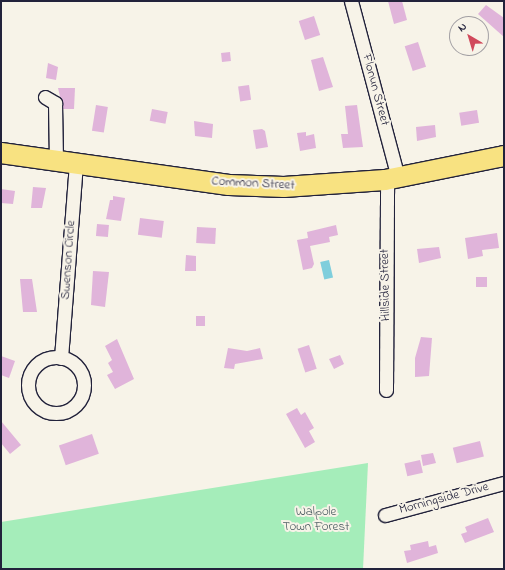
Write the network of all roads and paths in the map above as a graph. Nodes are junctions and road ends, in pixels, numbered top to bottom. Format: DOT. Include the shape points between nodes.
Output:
graph roads {
  1 [pos="351,1"];
  2 [pos="45,97"];
  3 [pos="1,153"];
  4 [pos="504,156"];
  5 [pos="56,159"];
  6 [pos="76,162"];
  7 [pos="392,179"];
  8 [pos="61,358"];
  9 [pos="386,390"];
  10 [pos="504,483"];
  11 [pos="384,515"];
  1 -- 7 [label="street, Flonun Street"];
  2 -- 5 [label="street" via="55,103"];
  3 -- 5 [label="main road, Common Street"];
  4 -- 7 [label="main road, Common Street"];
  5 -- 6 [label="main road, Common Street"];
  6 -- 7 [label="main road, Common Street" via="229,186 336,185"];
  6 -- 8 [label="street, Swenson Circle"];
  7 -- 9 [label="street, Hillside Street"];
  8 -- 8 [label="street" via="78,368 83,380 83,393 71,408 52,412 39,407 31,397 29,377 42,361"];
  10 -- 11 [label="street, Morningside Drive"];
}
